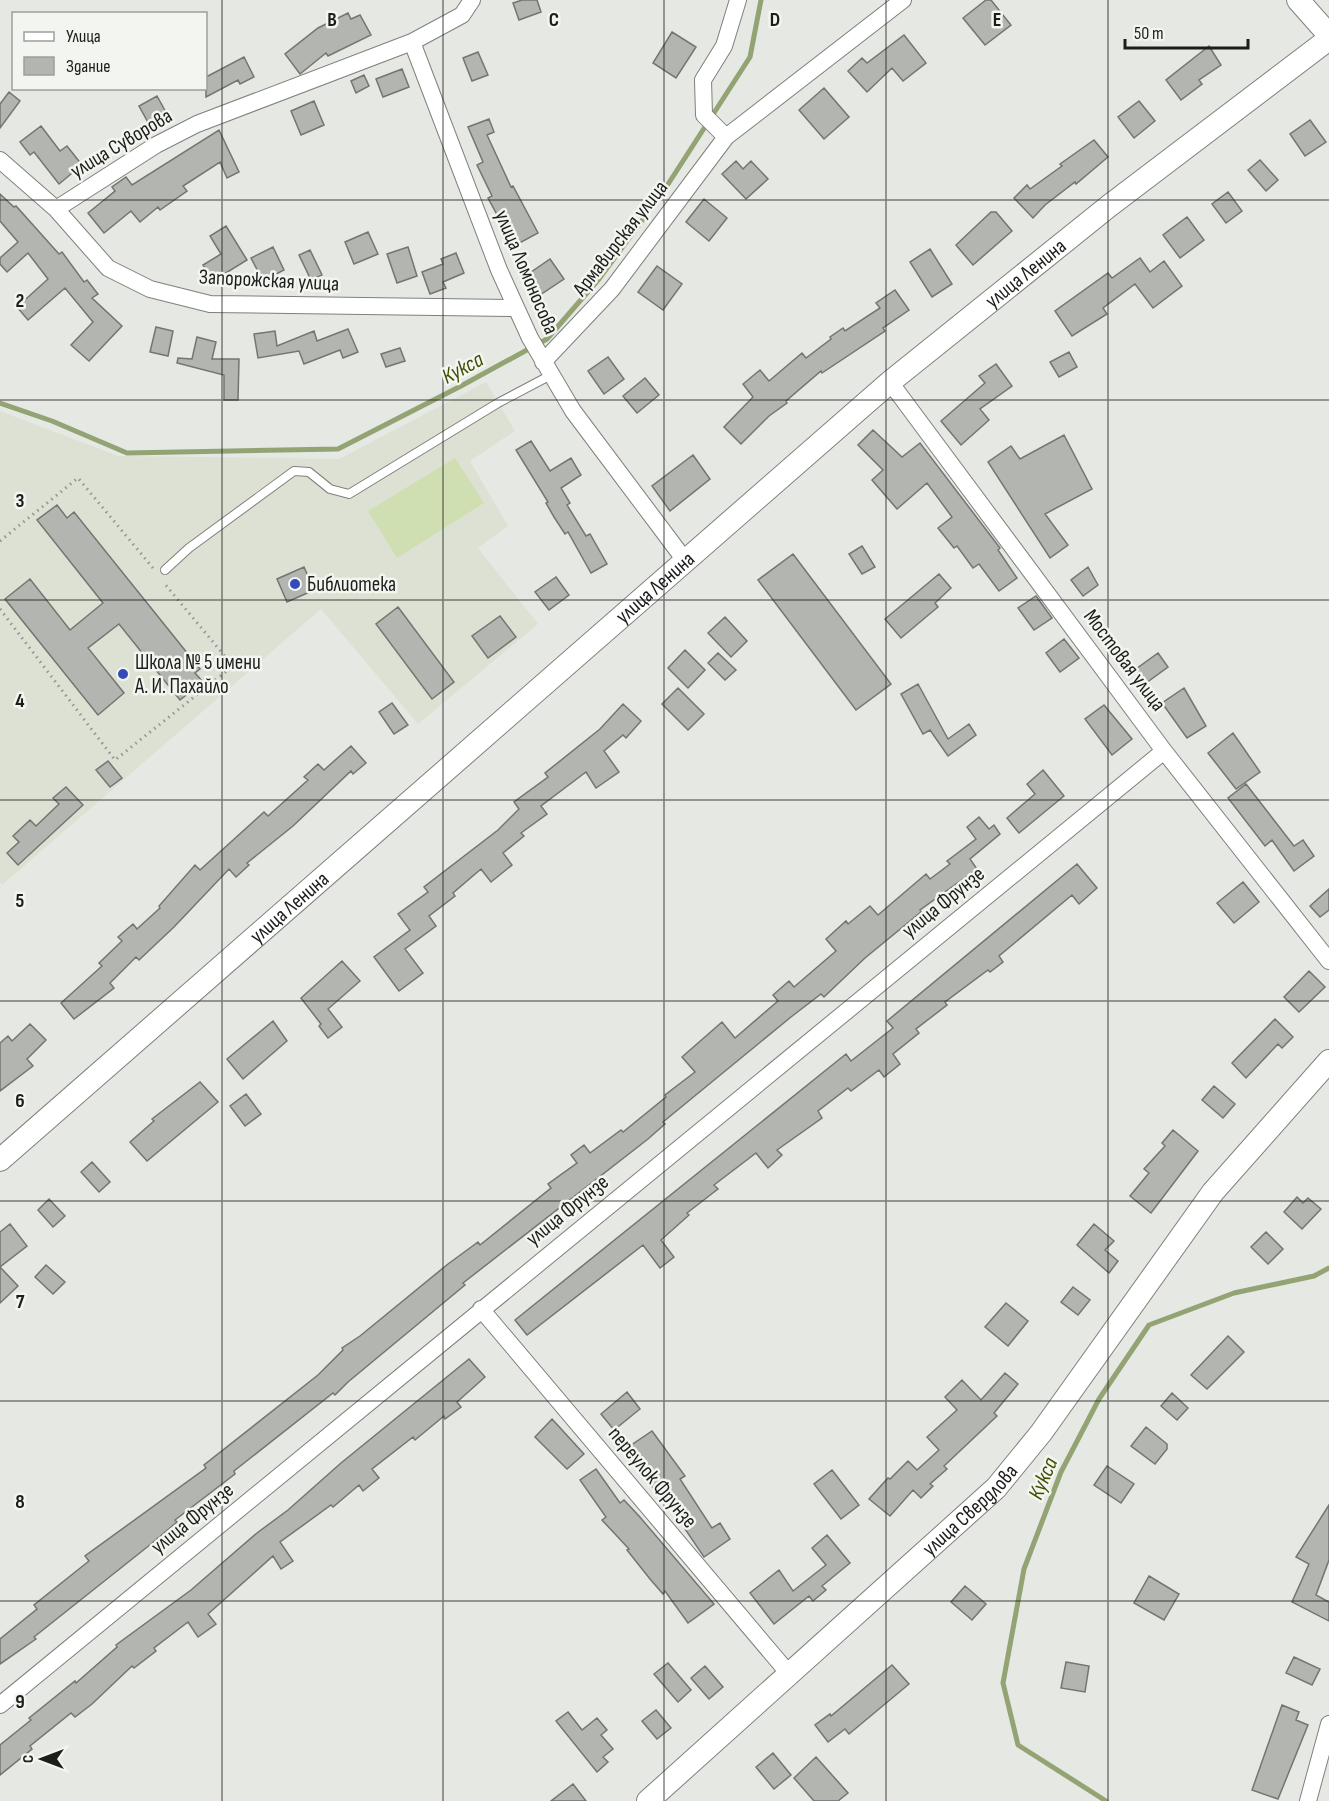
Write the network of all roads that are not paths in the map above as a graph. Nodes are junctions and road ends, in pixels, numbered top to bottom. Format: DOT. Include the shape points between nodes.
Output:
graph roads {
  1 [pos="472,0"];
  2 [pos="738,0"];
  3 [pos="903,0"];
  4 [pos="1298,0"];
  5 [pos="1329,37"];
  6 [pos="412,42"];
  7 [pos="715,125"];
  8 [pos="0,160"];
  9 [pos="56,209"];
  10 [pos="515,308"];
  11 [pos="544,364"];
  12 [pos="890,382"];
  13 [pos="684,559"];
  14 [pos="165,570"];
  15 [pos="1164,751"];
  16 [pos="1329,961"];
  17 [pos="1329,1061"];
  18 [pos="0,1160"];
  19 [pos="481,1309"];
  20 [pos="790,1674"];
  21 [pos="0,1705"];
  22 [pos="1329,1724"];
  23 [pos="648,1801"];
  24 [pos="1308,1801"];
  1 -- 6 [label="street" via="462,15"];
  2 -- 7 [label="street" via="724,46 704,80"];
  3 -- 7 [label="street, Армавирская улица"];
  4 -- 5 [label="street"];
  5 -- 12 [label="street, улица Ленина" via="1109,206"];
  6 -- 9 [label="street, улица Суворова" via="197,124 156,145"];
  6 -- 10 [label="street, улица Ломоносова"];
  7 -- 11 [label="street, Армавирская улица" via="612,289"];
  8 -- 9 [label="street, Запорожская улица"];
  9 -- 10 [label="street, Запорожская улица" via="108,268 150,289 210,304"];
  10 -- 11 [label="street, улица Ломоносова"];
  11 -- 13 [label="street, улица Ломоносова" via="573,411"];
  11 -- 14 [label="lane" via="498,403 349,494 330,489 309,472 294,471"];
  12 -- 13 [label="street, улица Ленина"];
  12 -- 15 [label="street, Мостовая улица"];
  13 -- 18 [label="street, улица Ленина"];
  15 -- 16 [label="street, Мостовая улица"];
  15 -- 19 [label="street, улица Фрунзе"];
  17 -- 20 [label="street, улица Свердлова" via="1213,1192 1041,1433 996,1488"];
  19 -- 20 [label="street, переулок Фрунзе"];
  19 -- 21 [label="street, улица Фрунзе"];
  20 -- 23 [label="street, улица Свердлова"];
  22 -- 24 [label="street"];
}
